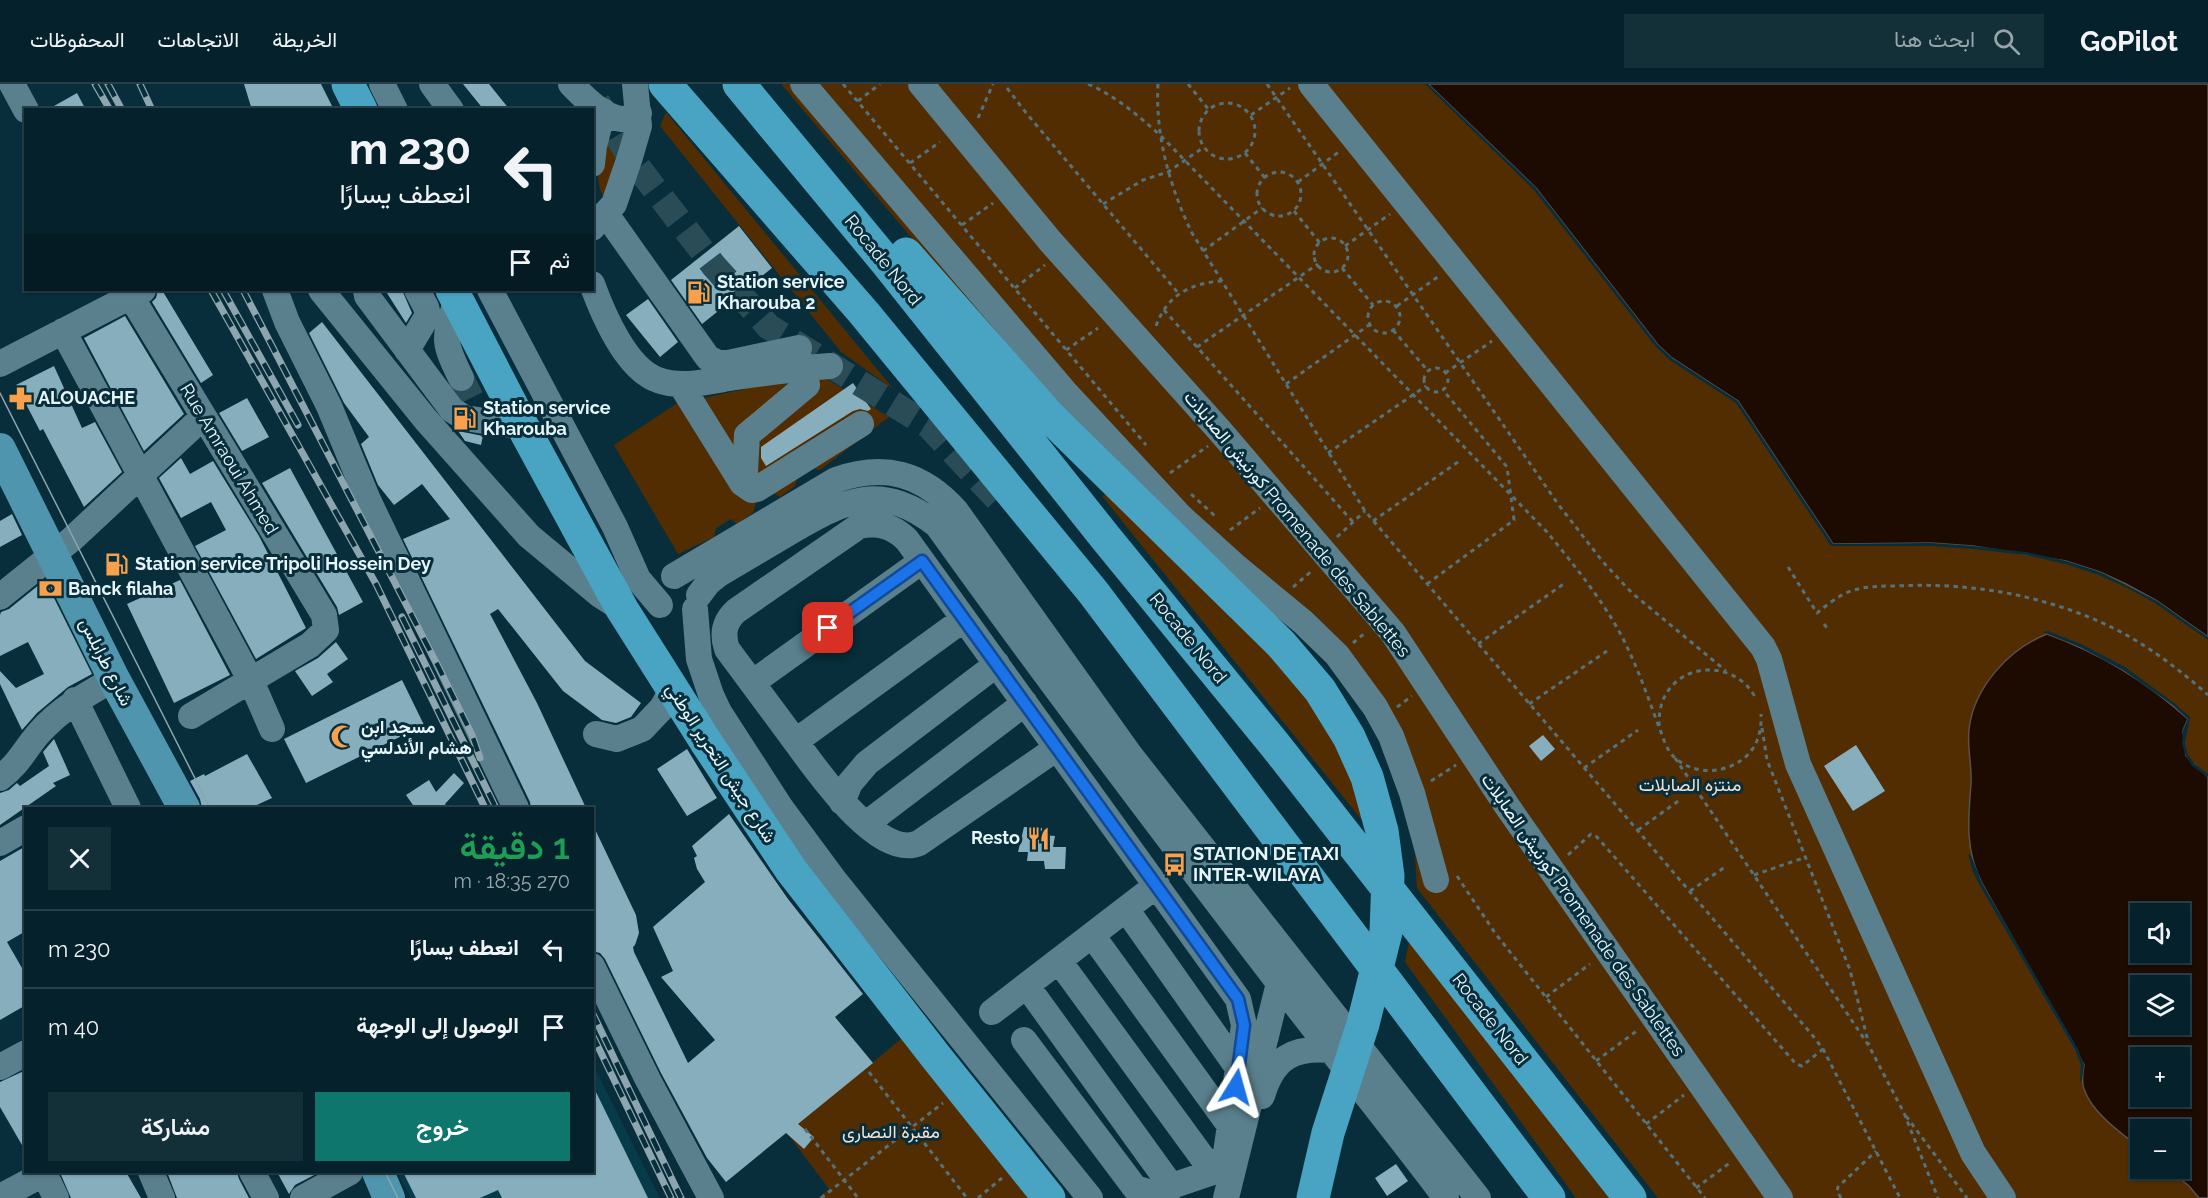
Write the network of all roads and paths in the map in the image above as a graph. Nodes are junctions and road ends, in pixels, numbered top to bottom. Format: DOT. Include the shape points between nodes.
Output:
graph roads {
  1 [pos="12,84"];
  2 [pos="348,84"];
  3 [pos="382,84"];
  4 [pos="432,84"];
  5 [pos="571,84"];
  6 [pos="635,84"];
  7 [pos="665,84"];
  8 [pos="739,84"];
  9 [pos="752,84"];
  10 [pos="803,84"];
  11 [pos="880,84"];
  12 [pos="921,84"];
  13 [pos="993,84"];
  14 [pos="1088,84"];
  15 [pos="1158,84"];
  16 [pos="1188,84"];
  17 [pos="1267,84"];
  18 [pos="1297,84"];
  19 [pos="1311,84"];
  20 [pos="1007,88"];
  21 [pos="1276,98"];
  22 [pos="858,101"];
  23 [pos="25,108"];
  24 [pos="360,108"];
  25 [pos="394,108"];
  26 [pos="450,108"];
  27 [pos="1209,110"];
  28 [pos="603,111"];
  29 [pos="639,113"];
  30 [pos="1250,116"];
  31 [pos="967,125"];
  32 [pos="1162,137"];
  33 [pos="1356,140"];
  34 [pos="594,146"];
  35 [pos="1204,147"];
  36 [pos="1245,153"];
  37 [pos="1185,160"];
  38 [pos="910,164"];
  39 [pos="1322,164"];
  40 [pos="1168,172"];
  41 [pos="1265,177"];
  42 [pos="1298,182"];
  43 [pos="1009,191"];
  44 [pos="1407,203"];
  45 [pos="1103,204"];
  46 [pos="1262,208"];
  47 [pos="1294,211"];
  48 [pos="599,221"];
  49 [pos="1244,221"];
  50 [pos="962,225"];
  51 [pos="1368,230"];
  52 [pos="1320,243"];
  53 [pos="1345,246"];
  54 [pos="1203,251"];
  55 [pos="1061,254"];
  56 [pos="1318,264"];
  57 [pos="1456,264"];
  58 [pos="1342,268"];
  59 [pos="1299,277"];
  60 [pos="1222,281"];
  61 [pos="1015,288"];
  62 [pos="594,289"];
  63 [pos="275,291"];
  64 [pos="322,291"];
  65 [pos="344,291"];
  66 [pos="418,291"];
  67 [pos="491,291"];
  68 [pos="133,292"];
  69 [pos="367,294"];
  70 [pos="454,294"];
  71 [pos="1179,294"];
  72 [pos="1413,295"];
  73 [pos="1373,305"];
  74 [pos="1397,306"];
  75 [pos="1164,310"];
  76 [pos="1116,315"];
  77 [pos="1243,315"];
  78 [pos="1369,325"];
  79 [pos="1393,330"];
  80 [pos="1509,330"];
  81 [pos="63,331"];
  82 [pos="1355,334"];
  83 [pos="1197,347"];
  84 [pos="407,350"];
  85 [pos="1066,350"];
  86 [pos="1149,351"];
  87 [pos="799,355"];
  88 [pos="1460,363"];
  89 [pos="0,364"];
  90 [pos="830,366"];
  91 [pos="1428,371"];
  92 [pos="1445,373"];
  93 [pos="1286,384"];
  94 [pos="681,385"];
  95 [pos="1426,386"];
  96 [pos="1443,390"];
  97 [pos="1414,394"];
  98 [pos="203,417"];
  99 [pos="484,421"];
  100 [pos="861,424"];
  101 [pos="523,427"];
  102 [pos="1224,435"];
  103 [pos="0,449"];
  104 [pos="1328,453"];
  105 [pos="1458,462"];
  106 [pos="141,474"];
  107 [pos="1170,474"];
  108 [pos="742,483"];
  109 [pos="9,490"];
  110 [pos="1510,492"];
  111 [pos="1276,496"];
  112 [pos="1365,511"];
  113 [pos="1373,521"];
  114 [pos="1353,522"];
  115 [pos="615,527"];
  116 [pos="1345,529"];
  117 [pos="1230,530"];
  118 [pos="52,554"];
  119 [pos="1328,557"];
  120 [pos="922,561"];
  121 [pos="1788,567"];
  122 [pos="671,578"];
  123 [pos="1565,583"];
  124 [pos="1427,584"];
  125 [pos="1292,588"];
  126 [pos="0,597"];
  127 [pos="697,602"];
  128 [pos="660,605"];
  129 [pos="622,609"];
  130 [pos="964,618"];
  131 [pos="1478,644"];
  132 [pos="1607,651"];
  133 [pos="997,664"];
  134 [pos="1727,672"];
  135 [pos="114,679"];
  136 [pos="250,681"];
  137 [pos="752,683"];
  138 [pos="1428,685"];
  139 [pos="673,688"];
  140 [pos="2208,695"];
  141 [pos="75,700"];
  142 [pos="1757,701"];
  143 [pos="1025,703"];
  144 [pos="1529,704"];
  145 [pos="1760,709"];
  146 [pos="1392,711"];
  147 [pos="191,716"];
  148 [pos="1659,726"];
  149 [pos="1761,726"];
  150 [pos="272,729"];
  151 [pos="1638,729"];
  152 [pos="596,734"];
  153 [pos="796,741"];
  154 [pos="1057,748"];
  155 [pos="1472,754"];
  156 [pos="1673,756"];
  157 [pos="1584,768"];
  158 [pos="0,778"];
  159 [pos="1124,779"];
  160 [pos="1424,786"];
  161 [pos="1681,799"];
  162 [pos="1096,801"];
  163 [pos="842,802"];
  164 [pos="128,807"];
  165 [pos="183,807"];
  166 [pos="516,807"];
  167 [pos="866,824"];
  168 [pos="24,829"];
  169 [pos="1638,830"];
  170 [pos="0,843"];
  171 [pos="1806,857"];
  172 [pos="1725,867"];
  173 [pos="1551,870"];
  174 [pos="1754,875"];
  175 [pos="1436,880"];
  176 [pos="1157,885"];
  177 [pos="1690,891"];
  178 [pos="1126,909"];
  179 [pos="1092,935"];
  180 [pos="1607,951"];
  181 [pos="1059,961"];
  182 [pos="594,970"];
  183 [pos="1279,983"];
  184 [pos="1027,986"];
  185 [pos="992,1012"];
  186 [pos="1655,1019"];
  187 [pos="1024,1041"];
  188 [pos="1869,1047"];
  189 [pos="1823,1049"];
  190 [pos="1330,1050"];
  191 [pos="24,1054"];
  192 [pos="1596,1060"];
  193 [pos="0,1067"];
  194 [pos="1238,1068"];
  195 [pos="869,1072"];
  196 [pos="1700,1083"];
  197 [pos="944,1102"];
  198 [pos="1904,1113"];
  199 [pos="1645,1124"];
  200 [pos="1230,1126"];
  201 [pos="912,1127"];
  202 [pos="805,1129"];
  203 [pos="1746,1150"];
  204 [pos="1876,1151"];
  205 [pos="1213,1172"];
  206 [pos="43,1173"];
  207 [pos="45,1173"];
  208 [pos="151,1173"];
  209 [pos="253,1173"];
  210 [pos="348,1173"];
  211 [pos="1005,1176"];
  212 [pos="844,1180"];
  213 [pos="1696,1188"];
  214 [pos="1182,1189"];
  215 [pos="0,1197"];
  216 [pos="56,1198"];
  217 [pos="162,1198"];
  218 [pos="266,1198"];
  219 [pos="303,1198"];
  220 [pos="711,1198"];
  221 [pos="821,1198"];
  222 [pos="858,1198"];
  223 [pos="967,1198"];
  224 [pos="978,1198"];
  225 [pos="1049,1198"];
  226 [pos="1090,1198"];
  227 [pos="1226,1198"];
  228 [pos="1235,1198"];
  229 [pos="1313,1198"];
  230 [pos="1446,1198"];
  231 [pos="1478,1198"];
  232 [pos="1549,1198"];
  233 [pos="1630,1198"];
  234 [pos="1705,1198"];
  235 [pos="1780,1198"];
  236 [pos="1841,1198"];
  237 [pos="1900,1198"];
  238 [pos="1938,1198"];
  239 [pos="1967,1198"];
  240 [pos="2003,1198"];
  1 -- 23 [label="street"];
  2 -- 24 [label="highway"];
  3 -- 25 [label="street"];
  4 -- 26 [label="street"];
  5 -- 28 [label="street" via="590,105"];
  6 -- 29 [label="street"];
  7 -- 232 [label="highway" via="864,313 1093,592"];
  8 -- 233 [label="highway, Rocade Nord" via="1275,745"];
  9 -- 229 [label="highway, Rocade Nord" via="1048,415 1281,644 1320,690 1349,737 1367,777 1382,831 1386,932"];
  10 -- 175 [label="street" via="1064,391 1181,517 1303,622 1343,662 1391,736 1412,793"];
  11 -- 22 [label="path"];
  12 -- 31 [label="street, كورنيش الصابلات Promenade des Sablettes"];
  13 -- 31 [label="path"];
  14 -- 32 [label="path" via="1128,106"];
  15 -- 32 [label="path"];
  16 -- 27 [label="path"];
  17 -- 21 [label="path"];
  18 -- 21 [label="path"];
  19 -- 33 [label="street"];
  20 -- 45 [label="path"];
  21 -- 30 [label="path"];
  21 -- 39 [label="path"];
  27 -- 30 [label="path" via="1228,103 1239,105"];
  27 -- 35 [label="path" via="1199,129"];
  28 -- 29 [label="street" via="621,119"];
  28 -- 34 [label="street"];
  29 -- 48 [label="street" via="639,126 614,204"];
  30 -- 36 [label="path" via="1256,131"];
  31 -- 38 [label="path"];
  31 -- 43 [label="street, كورنيش الصابلات Promenade des Sablettes"];
  32 -- 37 [label="path"];
  32 -- 40 [label="path"];
  33 -- 39 [label="path"];
  33 -- 44 [label="street"];
  35 -- 36 [label="path" via="1222,159"];
  35 -- 37 [label="path"];
  36 -- 41 [label="path"];
  37 -- 40 [label="path"];
  37 -- 49 [label="path"];
  39 -- 42 [label="path"];
  39 -- 51 [label="path"];
  40 -- 45 [label="path" via="1143,180"];
  40 -- 54 [label="path" via="1183,215"];
  41 -- 42 [label="path" via="1284,172"];
  41 -- 46 [label="path" via="1257,191"];
  42 -- 47 [label="path" via="1301,201"];
  43 -- 50 [label="path"];
  43 -- 55 [label="street, كورنيش الصابلات Promenade des Sablettes"];
  44 -- 51 [label="path"];
  44 -- 57 [label="street"];
  45 -- 71 [label="path"];
  46 -- 47 [label="path" via="1279,217"];
  46 -- 49 [label="path"];
  47 -- 52 [label="path"];
  48 -- 87 [label="street" via="708,358 728,363"];
  49 -- 54 [label="path"];
  49 -- 59 [label="path"];
  51 -- 53 [label="path"];
  51 -- 72 [label="path"];
  52 -- 53 [label="path" via="1330,239"];
  52 -- 56 [label="path" via="1314,253"];
  53 -- 58 [label="path" via="1348,258"];
  54 -- 60 [label="path"];
  55 -- 61 [label="path"];
  55 -- 76 [label="street, كورنيش الصابلات Promenade des Sablettes"];
  56 -- 58 [label="path" via="1326,271"];
  56 -- 59 [label="path"];
  57 -- 72 [label="path"];
  57 -- 80 [label="street"];
  58 -- 73 [label="path"];
  59 -- 77 [label="path"];
  59 -- 82 [label="path"];
  60 -- 71 [label="path" via="1196,284"];
  60 -- 77 [label="path"];
  62 -- 94 [label="street" via="623,348 642,371 657,380"];
  63 -- 166 [label="street" via="368,500"];
  64 -- 129 [label="street" via="426,420 529,536"];
  65 -- 69 [label="street" via="350,296"];
  66 -- 84 [label="street" via="428,315"];
  67 -- 115 [label="street"];
  68 -- 81 [label="street"];
  68 -- 98 [label="street, Rue Amraoui Ahmed"];
  69 -- 84 [label="street"];
  70 -- 99 [label="street" via="446,343"];
  70 -- 101 [label="highway, شارع جيش التحرير الوطني"];
  71 -- 75 [label="path"];
  72 -- 74 [label="path"];
  72 -- 88 [label="path"];
  73 -- 74 [label="path" via="1382,300"];
  73 -- 78 [label="path" via="1367,316"];
  74 -- 79 [label="path" via="1400,321"];
  75 -- 83 [label="path"];
  75 -- 86 [label="path"];
  76 -- 85 [label="path"];
  76 -- 86 [label="street, كورنيش الصابلات Promenade des Sablettes"];
  77 -- 83 [label="path"];
  77 -- 93 [label="path"];
  78 -- 79 [label="path" via="1381,333"];
  78 -- 82 [label="path"];
  79 -- 91 [label="path"];
  80 -- 88 [label="path"];
  80 -- 240 [label="street" via="1763,647 1798,764 1973,1153"];
  81 -- 89 [label="street"];
  81 -- 106 [label="street"];
  82 -- 93 [label="path"];
  82 -- 97 [label="path"];
  83 -- 114 [label="path"];
  84 -- 99 [label="street" via="452,410 465,418"];
  86 -- 102 [label="street, كورنيش الصابلات Promenade des Sablettes"];
  87 -- 90 [label="street"];
  87 -- 94 [label="street"];
  87 -- 108 [label="street" via="808,381 806,388 747,435"];
  88 -- 92 [label="path"];
  88 -- 134 [label="path" via="1603,562 1632,593"];
  91 -- 92 [label="path" via="1434,368"];
  91 -- 95 [label="path"];
  92 -- 96 [label="path" via="1448,378"];
  93 -- 104 [label="path"];
  94 -- 108 [label="street"];
  95 -- 96 [label="path" via="1431,391"];
  95 -- 97 [label="path"];
  96 -- 110 [label="path" via="1507,467"];
  97 -- 104 [label="path"];
  97 -- 110 [label="path"];
  98 -- 106 [label="street"];
  98 -- 136 [label="street, Rue Amraoui Ahmed" via="324,615 326,630 310,645"];
  99 -- 101 [label="street"];
  100 -- 108 [label="street" via="757,489"];
  101 -- 129 [label="highway, شارع جيش التحرير الوطني"];
  102 -- 107 [label="path"];
  102 -- 111 [label="street, كورنيش الصابلات Promenade des Sablettes"];
  103 -- 109 [label="main road, شارع طرابلس"];
  104 -- 112 [label="path"];
  105 -- 113 [label="path"];
  106 -- 118 [label="street"];
  106 -- 136 [label="street"];
  109 -- 118 [label="main road, شارع طرابلس"];
  110 -- 124 [label="path" via="1514,520"];
  110 -- 148 [label="path" via="1559,546 1617,628"];
  111 -- 117 [label="path"];
  111 -- 119 [label="street, كورنيش الصابلات Promenade des Sablettes"];
  112 -- 113 [label="path"];
  112 -- 114 [label="path"];
  113 -- 124 [label="path"];
  114 -- 116 [label="path"];
  115 -- 122 [label="street" via="647,565"];
  115 -- 128 [label="street" via="638,579"];
  118 -- 126 [label="street"];
  118 -- 135 [label="main road, شارع طرابلس"];
  119 -- 125 [label="path"];
  119 -- 138 [label="street, كورنيش الصابلات Promenade des Sablettes" via="1393,633"];
  120 -- 130 [label="street"];
  120 -- 137 [label="street"];
  120 -- 137 [label="street" via="894,529 878,524 859,526 736,611 727,622 725,642"];
  121 -- 140 [label="path" via="1816,613 1849,592 1865,587 1923,584 2018,595 2075,612 2138,642"];
  122 -- 127 [label="street" via="691,580 698,589"];
  122 -- 128 [label="street" via="658,593"];
  122 -- 231 [label="street" via="843,477 885,472 909,477 932,488 956,511 1130,755"];
  123 -- 131 [label="path"];
  124 -- 131 [label="path"];
  127 -- 128 [label="street" via="683,617 669,615"];
  127 -- 159 [label="street" via="708,583 719,574 837,506 878,499 902,504 937,525"];
  127 -- 226 [label="street" via="699,659 711,695 781,808 840,888"];
  129 -- 139 [label="highway, شارع جيش التحرير الوطني"];
  130 -- 133 [label="street"];
  130 -- 153 [label="street"];
  131 -- 144 [label="path"];
  132 -- 144 [label="path"];
  133 -- 143 [label="street"];
  133 -- 163 [label="street" via="867,763 850,783"];
  134 -- 142 [label="path" via="1742,680"];
  134 -- 148 [label="path" via="1692,672 1677,681 1666,694"];
  135 -- 141 [label="street"];
  135 -- 165 [label="main road, شارع طرابلس"];
  136 -- 147 [label="street"];
  136 -- 150 [label="street"];
  137 -- 153 [label="street"];
  138 -- 146 [label="path"];
  138 -- 155 [label="street, كورنيش الصابلات Promenade des Sablettes"];
  139 -- 152 [label="street" via="662,708 642,729 617,739"];
  139 -- 225 [label="highway, شارع جيش التحرير الوطني" via="791,870"];
  141 -- 158 [label="street" via="39,733 13,769"];
  141 -- 164 [label="street"];
  143 -- 154 [label="street"];
  143 -- 167 [label="street"];
  144 -- 157 [label="path"];
  145 -- 149 [label="path"];
  148 -- 156 [label="path"];
  149 -- 156 [label="path" via="1748,755 1719,771 1702,771"];
  149 -- 171 [label="path" via="1767,760"];
  151 -- 157 [label="path"];
  153 -- 163 [label="street"];
  154 -- 162 [label="street"];
  154 -- 167 [label="street" via="913,846 899,845"];
  155 -- 160 [label="path"];
  155 -- 173 [label="street, كورنيش الصابلات Promenade des Sablettes"];
  156 -- 174 [label="path"];
  157 -- 169 [label="path"];
  159 -- 162 [label="street"];
  159 -- 183 [label="street"];
  161 -- 169 [label="path"];
  162 -- 176 [label="street"];
  163 -- 167 [label="street"];
  168 -- 170 [label="street"];
  169 -- 177 [label="path"];
  171 -- 174 [label="path"];
  171 -- 188 [label="path" via="1850,970"];
  172 -- 177 [label="path"];
  173 -- 180 [label="street, كورنيش الصابلات Promenade des Sablettes"];
  173 -- 189 [label="path" via="1591,834 1597,837 1796,1064 1802,1066"];
  174 -- 188 [label="path"];
  176 -- 178 [label="street"];
  176 -- 194 [label="street" via="1238,999 1244,1025"];
  177 -- 189 [label="path"];
  178 -- 179 [label="street"];
  178 -- 194 [label="street"];
  179 -- 181 [label="street"];
  179 -- 200 [label="street"];
  180 -- 186 [label="street, كورنيش الصابلات Promenade des Sablettes"];
  180 -- 192 [label="path" via="1546,997"];
  181 -- 184 [label="street"];
  181 -- 205 [label="street"];
  182 -- 220 [label="street"];
  183 -- 190 [label="street"];
  183 -- 227 [label="street"];
  184 -- 185 [label="street"];
  184 -- 214 [label="street"];
  186 -- 192 [label="path"];
  186 -- 196 [label="street, كورنيش الصابلات Promenade des Sablettes"];
  187 -- 214 [label="street" via="1135,1188 1151,1193"];
  188 -- 198 [label="path"];
  189 -- 204 [label="path"];
  190 -- 228 [label="street" via="1301,1051 1283,1060 1270,1075"];
  190 -- 230 [label="street"];
  191 -- 193 [label="street"];
  192 -- 199 [label="path"];
  194 -- 200 [label="street"];
  195 -- 201 [label="path"];
  196 -- 199 [label="path"];
  196 -- 203 [label="street, كورنيش الصابلات Promenade des Sablettes"];
  197 -- 201 [label="path"];
  198 -- 238 [label="path"];
  198 -- 239 [label="path"];
  199 -- 213 [label="path"];
  200 -- 205 [label="street" via="1226,1153"];
  201 -- 212 [label="path"];
  201 -- 223 [label="path"];
  202 -- 212 [label="path"];
  203 -- 213 [label="path"];
  203 -- 235 [label="street, كورنيش الصابلات Promenade des Sablettes"];
  204 -- 236 [label="path" via="1838,1187"];
  204 -- 237 [label="path"];
  205 -- 214 [label="street"];
  206 -- 215 [label="street"];
  207 -- 216 [label="street"];
  208 -- 217 [label="street"];
  209 -- 218 [label="street"];
  210 -- 219 [label="street"];
  211 -- 224 [label="path"];
  212 -- 221 [label="path"];
  212 -- 222 [label="path"];
  213 -- 234 [label="path"];
}
